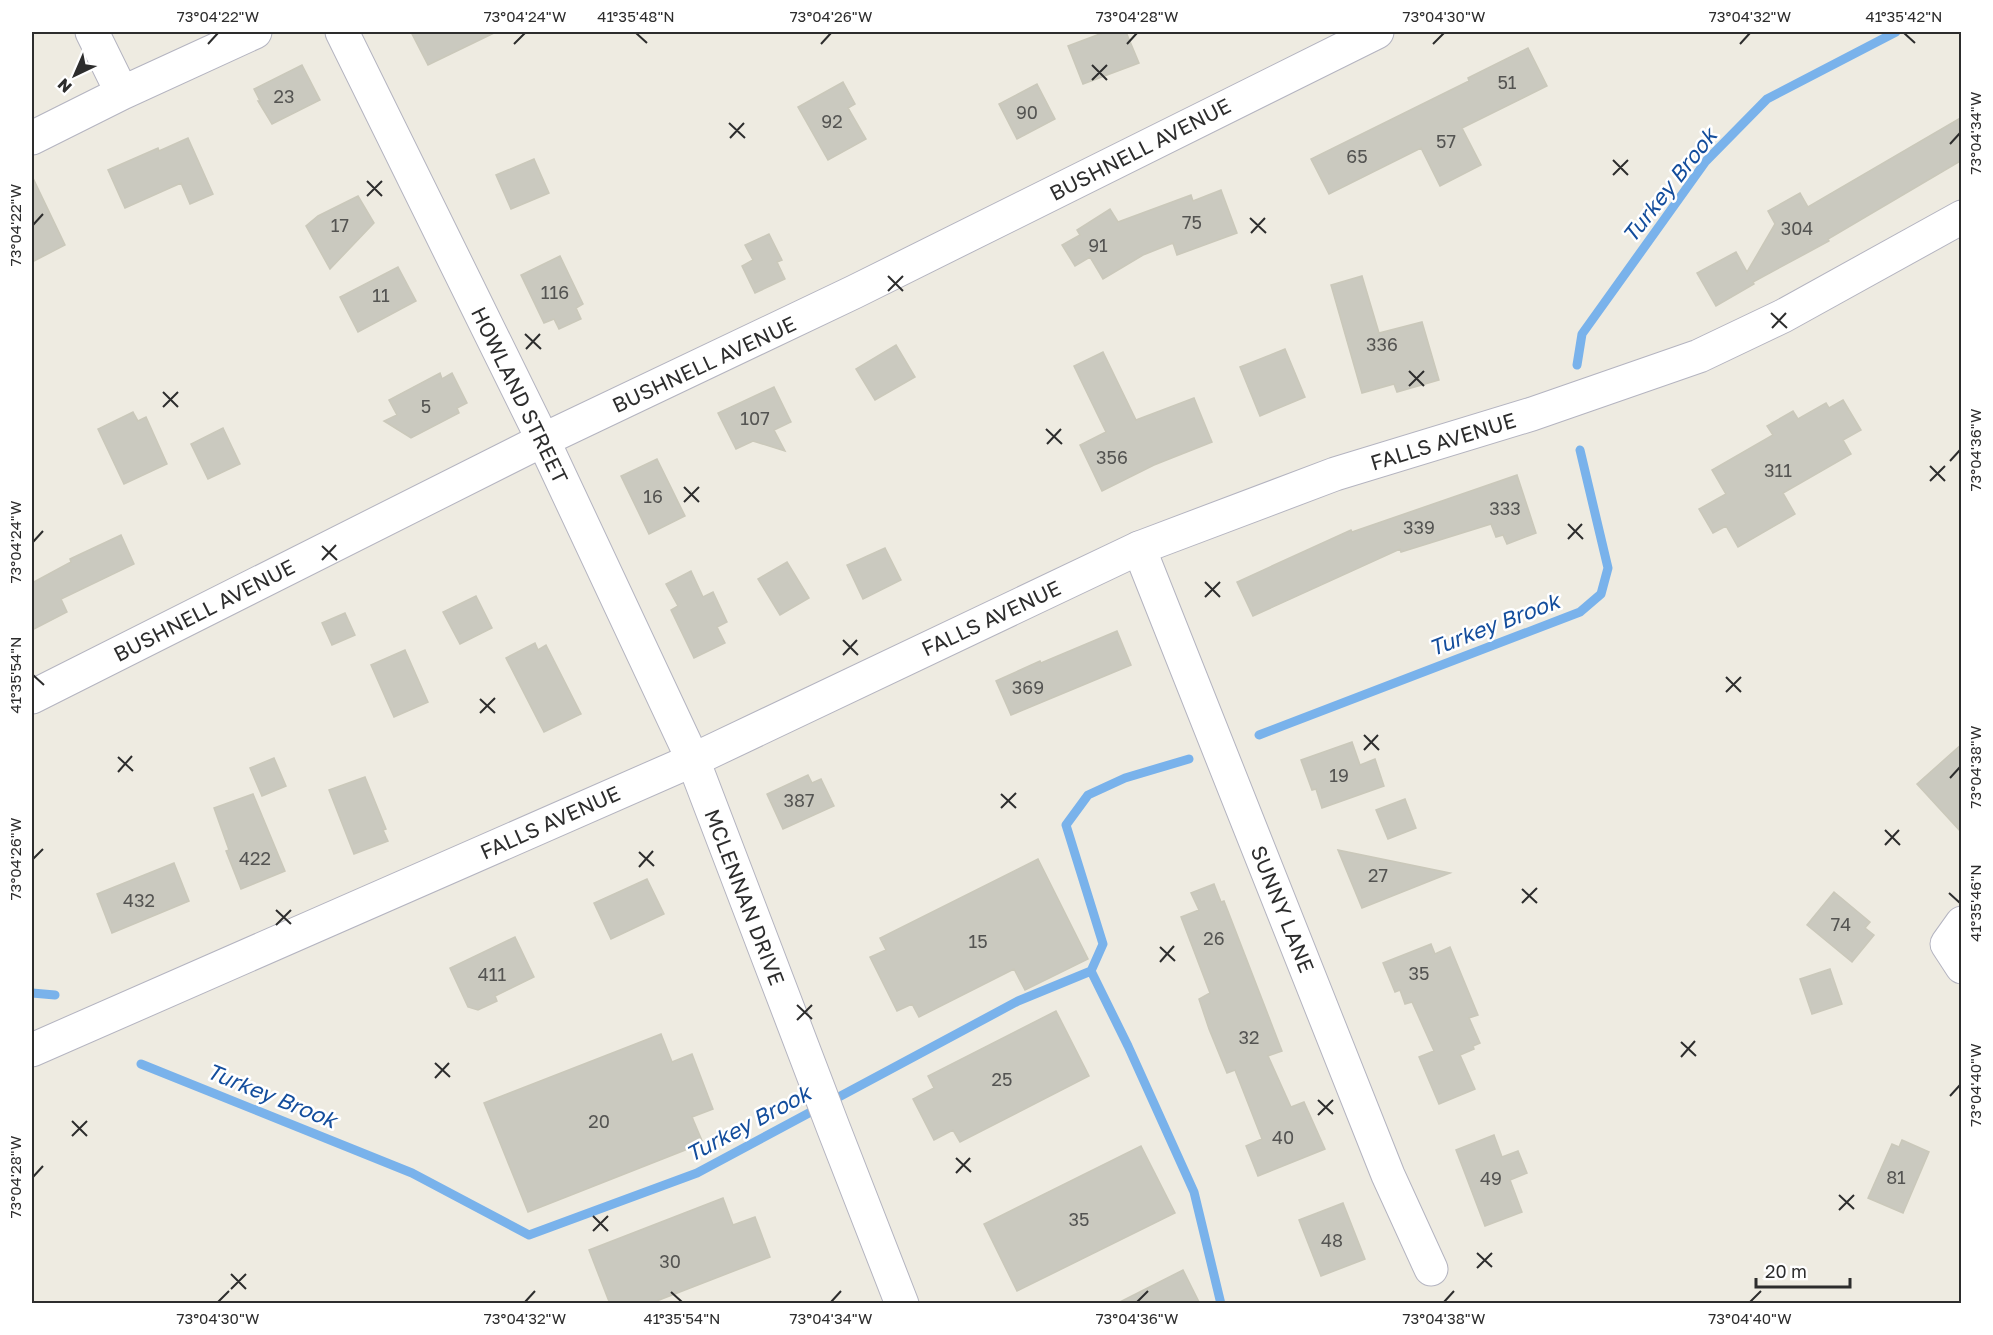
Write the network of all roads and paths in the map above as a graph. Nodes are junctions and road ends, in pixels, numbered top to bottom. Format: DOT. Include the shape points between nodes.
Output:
graph roads {
  1 [pos="92,32"];
  2 [pos="255,32"];
  3 [pos="342,32"];
  4 [pos="1377,32"];
  5 [pos="122,93"];
  6 [pos="32,138"];
  7 [pos="1962,217"];
  8 [pos="543,440"];
  9 [pos="1139,548"];
  10 [pos="32,696"];
  11 [pos="693,760"];
  12 [pos="1962,923"];
  13 [pos="1962,967"];
  14 [pos="32,1050"];
  15 [pos="1431,1269"];
  16 [pos="902,1304"];
  1 -- 5 [label="street"];
  2 -- 5 [label="street"];
  3 -- 8 [label="street, HOWLAND STREET"];
  4 -- 8 [label="street, BUSHNELL AVENUE" via="854,292"];
  5 -- 6 [label="street"];
  7 -- 9 [label="street, FALLS AVENUE" via="1783,316 1699,356 1533,414 1335,474"];
  8 -- 10 [label="street, BUSHNELL AVENUE"];
  8 -- 11 [label="street, HOWLAND STREET"];
  9 -- 11 [label="street, FALLS AVENUE"];
  9 -- 15 [label="street, SUNNY LANE" via="1384,1164"];
  11 -- 14 [label="street, FALLS AVENUE"];
  11 -- 16 [label="street, MCLENNAN DRIVE"];
  12 -- 13 [label="street" via="1947,944"];
}
